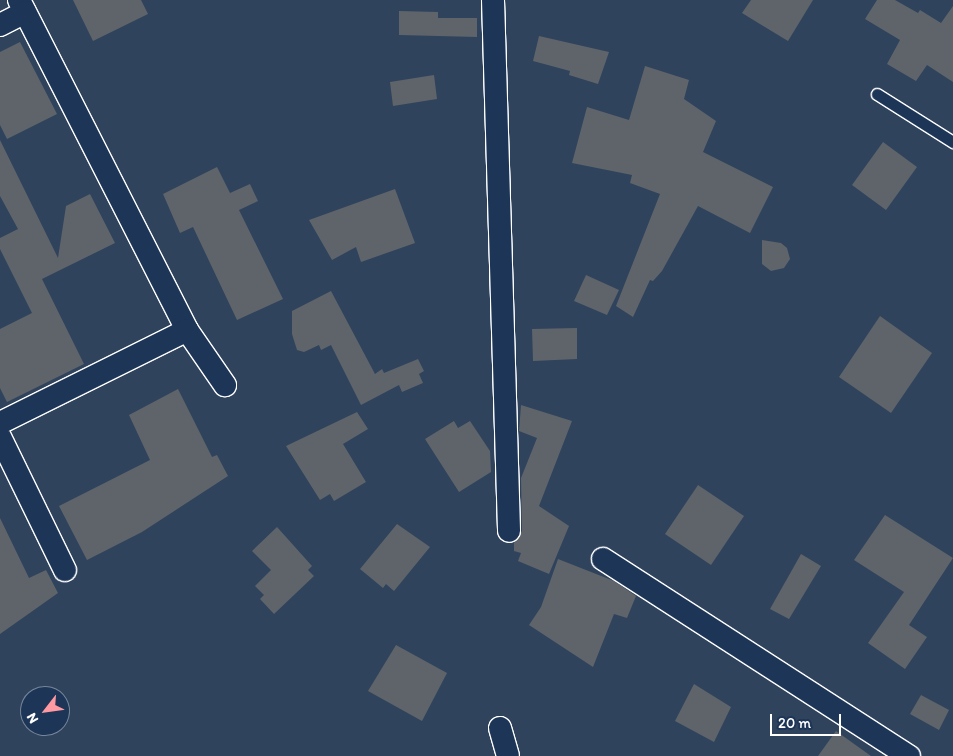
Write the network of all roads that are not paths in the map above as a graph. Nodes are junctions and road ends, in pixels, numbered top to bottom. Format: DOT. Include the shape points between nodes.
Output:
graph roads {
  1 [pos="493,0"];
  2 [pos="22,6"];
  3 [pos="0,25"];
  4 [pos="877,94"];
  5 [pos="953,142"];
  6 [pos="187,330"];
  7 [pos="225,385"];
  8 [pos="0,422"];
  9 [pos="0,437"];
  10 [pos="509,530"];
  11 [pos="603,559"];
  12 [pos="65,570"];
  13 [pos="500,728"];
  14 [pos="508,756"];
  15 [pos="909,756"];
  1 -- 10 [label="street"];
  2 -- 3 [label="street"];
  2 -- 6 [label="street"];
  4 -- 5 [label="lane"];
  6 -- 7 [label="street"];
  6 -- 8 [label="street"];
  9 -- 12 [label="street"];
  11 -- 15 [label="street"];
  13 -- 14 [label="street"];
}
